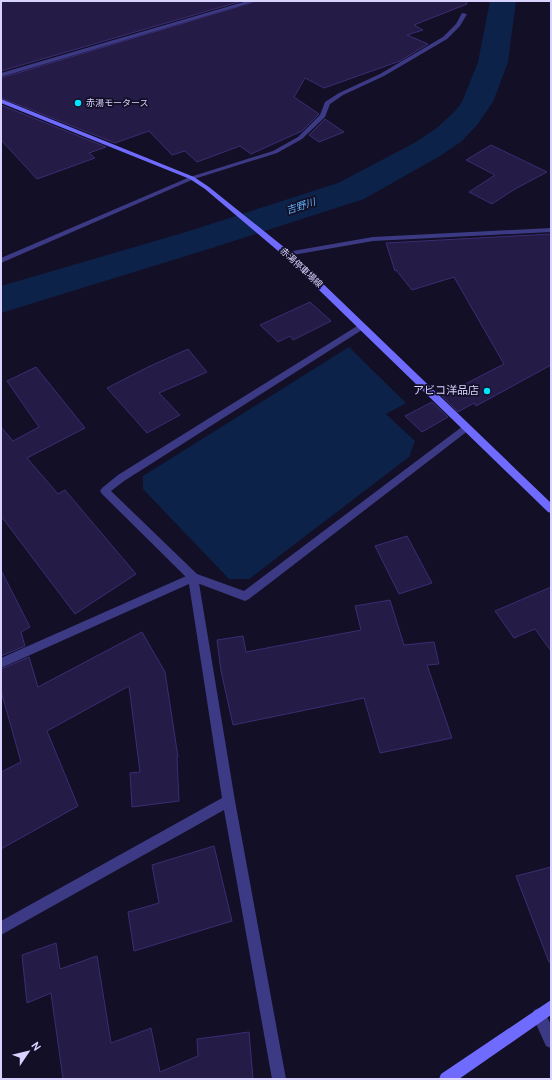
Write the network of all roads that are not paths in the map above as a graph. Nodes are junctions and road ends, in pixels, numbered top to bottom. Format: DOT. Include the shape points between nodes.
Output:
graph roads {
  1 [pos="233,1"];
  2 [pos="253,1"];
  3 [pos="239,5"];
  4 [pos="464,14"];
  5 [pos="1,74"];
  6 [pos="1,101"];
  7 [pos="192,178"];
  8 [pos="551,230"];
  9 [pos="287,254"];
  10 [pos="1,261"];
  11 [pos="362,326"];
  12 [pos="466,428"];
  13 [pos="551,509"];
  14 [pos="193,577"];
  15 [pos="1,663"];
  16 [pos="229,801"];
  17 [pos="1,928"];
  18 [pos="551,1007"];
  19 [pos="539,1015"];
  20 [pos="551,1041"];
  21 [pos="279,1079"];
  22 [pos="446,1079"];
  1 -- 3 [label="street"];
  2 -- 3 [label="street"];
  3 -- 5 [label="street"];
  4 -- 7 [label="street" via="458,26 445,38 382,75 327,103 323,116 300,138 275,152"];
  6 -- 7 [label="main road, 赤湯停車場線"];
  7 -- 9 [label="main road, 赤湯停車場線"];
  7 -- 10 [label="street"];
  8 -- 9 [label="street" via="373,239"];
  9 -- 11 [label="main road, 赤湯停車場線"];
  11 -- 12 [label="main road, 赤湯停車場線"];
  11 -- 14 [label="street" via="121,478 105,491"];
  12 -- 13 [label="main road, 赤湯停車場線"];
  12 -- 14 [label="street" via="245,596"];
  14 -- 15 [label="street"];
  14 -- 16 [label="street"];
  16 -- 17 [label="street"];
  16 -- 21 [label="street"];
  18 -- 19 [label="main road"];
  19 -- 20 [label="street"];
  19 -- 22 [label="main road"];
}
